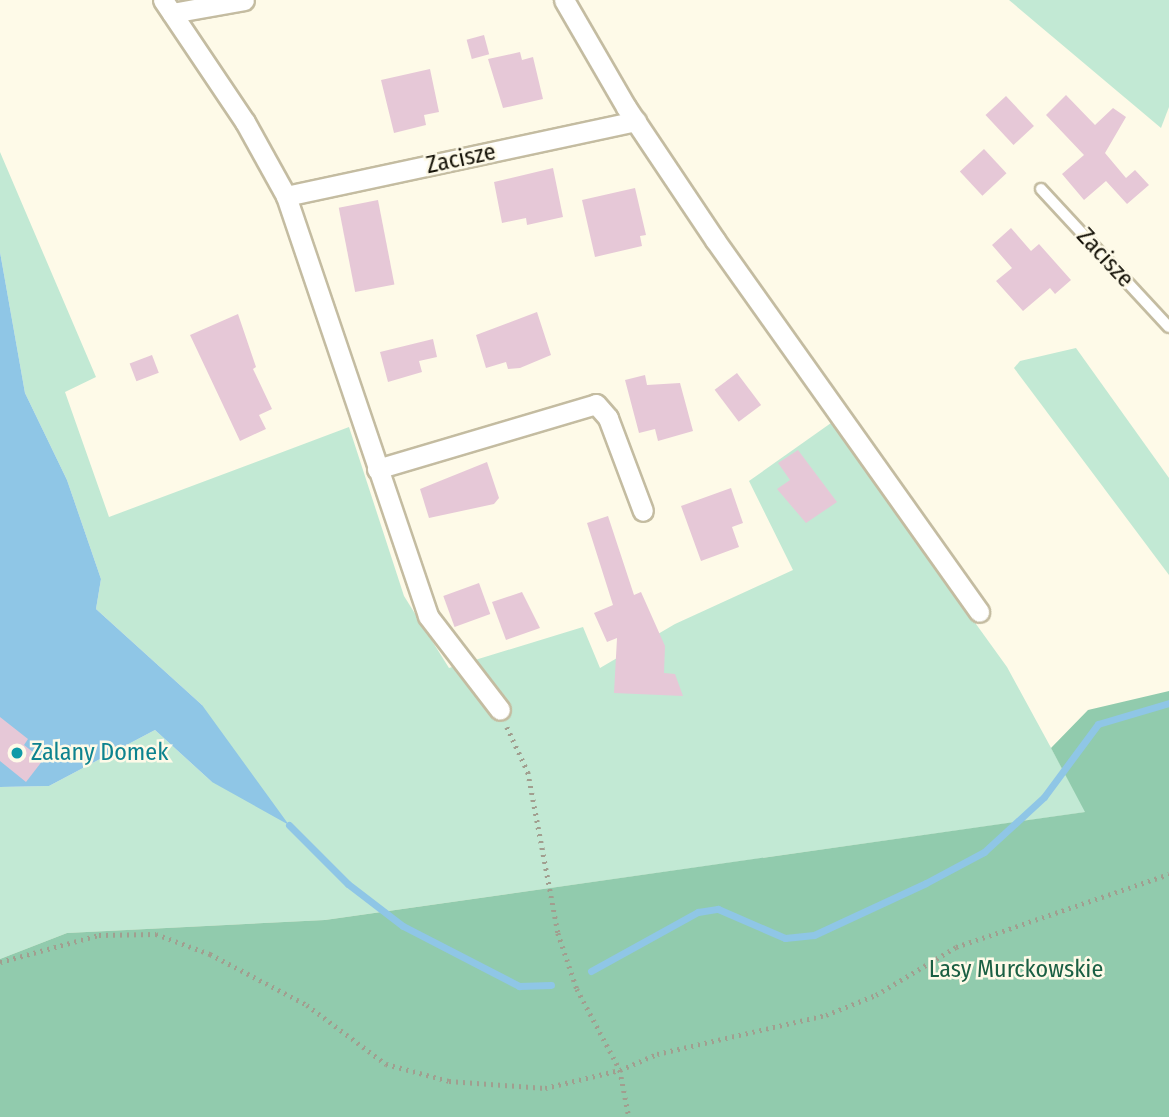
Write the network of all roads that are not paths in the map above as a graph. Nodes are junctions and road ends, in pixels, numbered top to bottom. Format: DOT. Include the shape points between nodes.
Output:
graph roads {
  1 [pos="244,0"];
  2 [pos="564,0"];
  3 [pos="168,6"];
  4 [pos="636,121"];
  5 [pos="1041,189"];
  6 [pos="286,196"];
  7 [pos="1169,327"];
  8 [pos="377,469"];
  9 [pos="643,510"];
  10 [pos="979,612"];
  11 [pos="500,710"];
  1 -- 3 [label="street"];
  2 -- 4 [label="street"];
  3 -- 6 [label="street" via="245,122"];
  4 -- 6 [label="street, Zacisze"];
  4 -- 10 [label="street"];
  5 -- 7 [label="lane, Zacisze"];
  6 -- 8 [label="street"];
  8 -- 9 [label="street" via="596,404 608,418"];
  8 -- 11 [label="street" via="429,616"];
}
